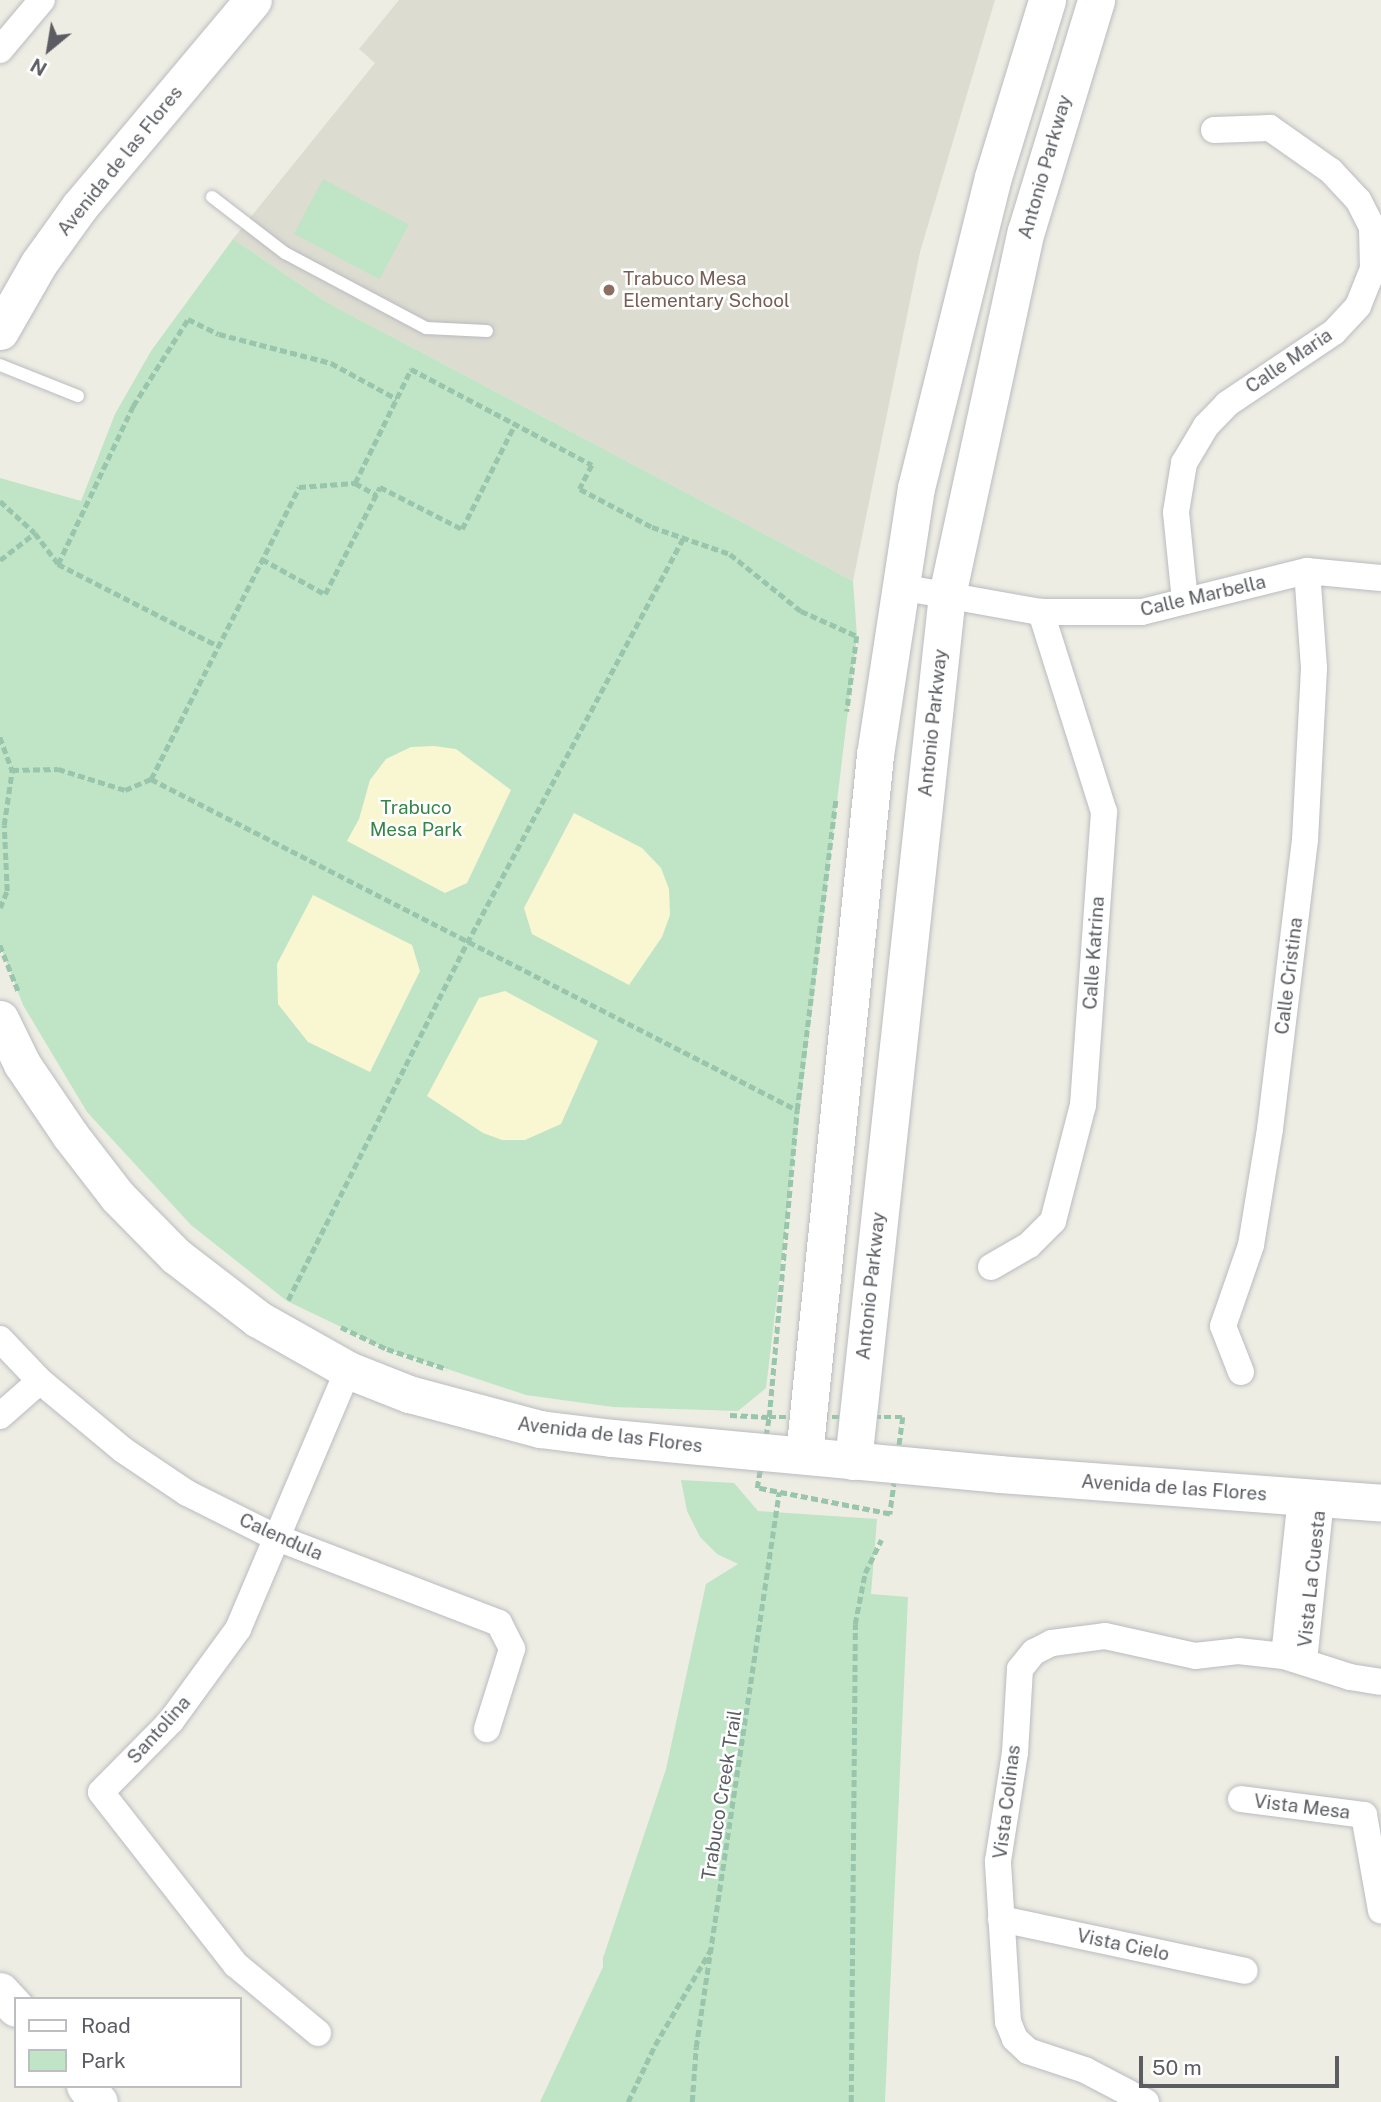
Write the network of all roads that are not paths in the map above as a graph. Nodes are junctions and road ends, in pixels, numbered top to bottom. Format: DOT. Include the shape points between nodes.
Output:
graph roads {
  1 [pos="42,0"];
  2 [pos="253,0"];
  3 [pos="1047,0"];
  4 [pos="1097,0"];
  5 [pos="0,50"];
  6 [pos="1214,130"];
  7 [pos="212,197"];
  8 [pos="0,331"];
  9 [pos="487,331"];
  10 [pos="0,365"];
  11 [pos="78,396"];
  12 [pos="1307,571"];
  13 [pos="1381,579"];
  14 [pos="900,587"];
  15 [pos="947,595"];
  16 [pos="1185,601"];
  17 [pos="1041,612"];
  18 [pos="12,1012"];
  19 [pos="991,1267"];
  20 [pos="0,1339"];
  21 [pos="348,1370"];
  22 [pos="1241,1372"];
  23 [pos="40,1381"];
  24 [pos="0,1416"];
  25 [pos="804,1455"];
  26 [pos="853,1461"];
  27 [pos="1311,1498"];
  28 [pos="1381,1503"];
  29 [pos="275,1537"];
  30 [pos="1034,1653"];
  31 [pos="1294,1658"];
  32 [pos="1381,1682"];
  33 [pos="487,1729"];
  34 [pos="1241,1799"];
  35 [pos="1372,1816"];
  36 [pos="1381,1910"];
  37 [pos="1001,1919"];
  38 [pos="1245,1971"];
  39 [pos="0,1991"];
  40 [pos="14,2006"];
  41 [pos="318,2033"];
  42 [pos="87,2088"];
  43 [pos="99,2102"];
  44 [pos="1146,2102"];
  1 -- 5 [label="street"];
  2 -- 8 [label="main road, Avenida de las Flores" via="80,206 38,263"];
  3 -- 14 [label="main road" via="948,346 916,488"];
  4 -- 15 [label="main road, Antonio Parkway" via="1026,232"];
  6 -- 16 [label="street, Calle Maria" via="1270,128 1331,171 1358,200 1372,227 1373,269 1358,306 1334,332 1227,404 1206,426 1184,463 1177,512"];
  7 -- 9 [label="lane" via="285,253 426,328"];
  10 -- 11 [label="lane"];
  12 -- 13 [label="street, Calle Marbella"];
  12 -- 16 [label="street, Calle Marbella"];
  12 -- 22 [label="street, Calle Cristina" via="1314,668 1305,840 1255,1219 1223,1326"];
  14 -- 15 [label="street, Calle Marbella"];
  14 -- 25 [label="main road" via="875,755"];
  15 -- 17 [label="street, Calle Marbella"];
  15 -- 26 [label="main road, Antonio Parkway"];
  16 -- 17 [label="street, Calle Marbella" via="1142,612"];
  17 -- 19 [label="street, Calle Katrina" via="1104,812 1083,1105 1053,1221 1029,1245"];
  18 -- 21 [label="main road, Avenida de las Flores" via="22,1064 118,1197 176,1256 258,1319"];
  20 -- 23 [label="street, Calendula"];
  21 -- 25 [label="main road, Avenida de las Flores" via="409,1394 540,1429"];
  21 -- 29 [label="street, Santolina"];
  23 -- 24 [label="street"];
  23 -- 29 [label="street, Calendula" via="122,1450"];
  25 -- 26 [label="main road, Avenida de las Flores"];
  26 -- 27 [label="main road, Avenida de las Flores"];
  27 -- 28 [label="main road, Avenida de las Flores"];
  27 -- 31 [label="street, Vista La Cuesta"];
  29 -- 33 [label="street, Calendula" via="499,1623 512,1649"];
  29 -- 41 [label="street, Santolina" via="238,1629 171,1721 101,1792 236,1965"];
  30 -- 31 [label="street, Vista La Cuesta" via="1052,1643 1105,1636 1195,1656 1238,1651"];
  30 -- 37 [label="street, Vista Colinas" via="1020,1669 1016,1688 1015,1753 998,1861"];
  31 -- 32 [label="street, Vista La Cuesta"];
  34 -- 35 [label="street, Vista Mesa"];
  35 -- 36 [label="street, Vista Mesa"];
  37 -- 38 [label="street, Vista Cielo"];
  37 -- 44 [label="street, Vista Colinas" via="1008,2022 1016,2039 1028,2051 1085,2070"];
  39 -- 40 [label="main road"];
  42 -- 43 [label="main road"];
}
